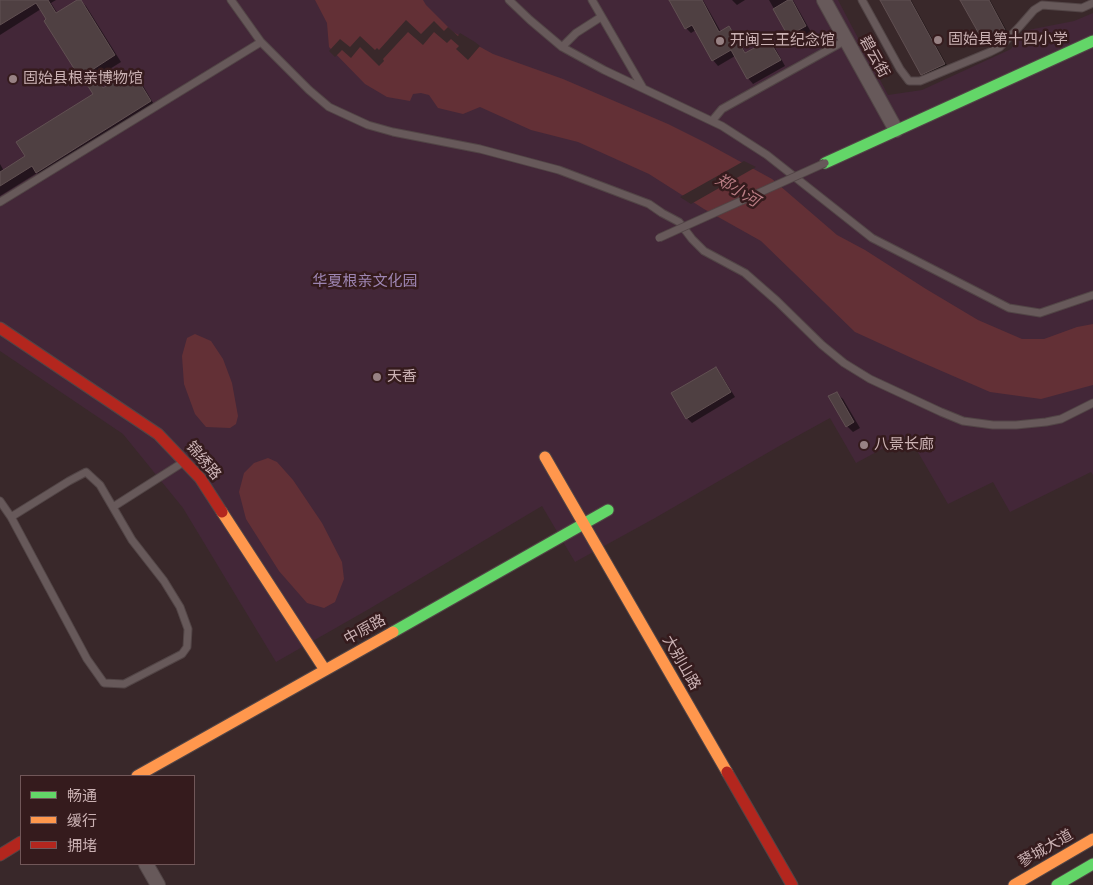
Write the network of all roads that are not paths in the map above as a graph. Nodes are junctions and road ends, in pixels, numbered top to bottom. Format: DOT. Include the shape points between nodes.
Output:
graph roads {
  1 [pos="231,0"];
  2 [pos="509,0"];
  3 [pos="592,0"];
  4 [pos="824,0"];
  5 [pos="862,0"];
  6 [pos="1093,4"];
  7 [pos="601,17"];
  8 [pos="846,40"];
  9 [pos="1093,40"];
  10 [pos="261,42"];
  11 [pos="562,46"];
  12 [pos="643,88"];
  13 [pos="712,121"];
  14 [pos="896,130"];
  15 [pos="824,162"];
  16 [pos="0,202"];
  17 [pos="659,238"];
  18 [pos="1093,295"];
  19 [pos="0,328"];
  20 [pos="1093,403"];
  21 [pos="544,456"];
  22 [pos="184,462"];
  23 [pos="0,501"];
  24 [pos="113,507"];
  25 [pos="608,510"];
  26 [pos="11,517"];
  27 [pos="584,524"];
  28 [pos="325,670"];
  29 [pos="139,775"];
  30 [pos="1093,840"];
  31 [pos="20,843"];
  32 [pos="0,855"];
  33 [pos="1093,864"];
  34 [pos="147,865"];
  35 [pos="158,885"];
  36 [pos="792,885"];
  37 [pos="1014,885"];
  38 [pos="1057,885"];
  1 -- 10 [label="lane"];
  2 -- 11 [label="lane"];
  3 -- 7 [label="lane"];
  4 -- 8 [label="street, 碧云街"];
  5 -- 6 [label="lane" via="909,81 920,81 1000,47 1034,10 1042,6 1082,8"];
  7 -- 11 [label="lane"];
  7 -- 12 [label="lane"];
  8 -- 13 [label="lane" via="722,109"];
  8 -- 14 [label="street, 碧云街"];
  9 -- 14 [label="main road"];
  10 -- 16 [label="lane"];
  10 -- 20 [label="lane" via="329,107 368,125 559,170 649,204 679,222 704,251 745,273 844,363 870,379 941,412 964,421 1016,425 1061,419"];
  11 -- 12 [label="lane"];
  12 -- 13 [label="lane"];
  13 -- 18 [label="lane" via="767,155 872,238 1009,308 1040,313"];
  14 -- 15 [label="main road"];
  15 -- 17 [label="lane, bridge"];
  19 -- 22 [label="main road, 锦绣路" via="158,434"];
  21 -- 27 [label="main road, 大别山路"];
  22 -- 24 [label="lane"];
  22 -- 28 [label="main road, 锦绣路" via="200,478"];
  23 -- 26 [label="lane"];
  24 -- 26 [label="lane" via="100,485 86,472"];
  24 -- 26 [label="lane" via="132,540 180,607 188,629 187,647 182,654 124,684 104,683 87,659"];
  25 -- 27 [label="main road, 中原路"];
  27 -- 28 [label="main road, 中原路"];
  27 -- 36 [label="main road, 大别山路"];
  28 -- 29 [label="main road, 中原路"];
  30 -- 37 [label="main road, 蓼城大道"];
  31 -- 32 [label="main road"];
  33 -- 38 [label="main road"];
  34 -- 35 [label="street"];
}
